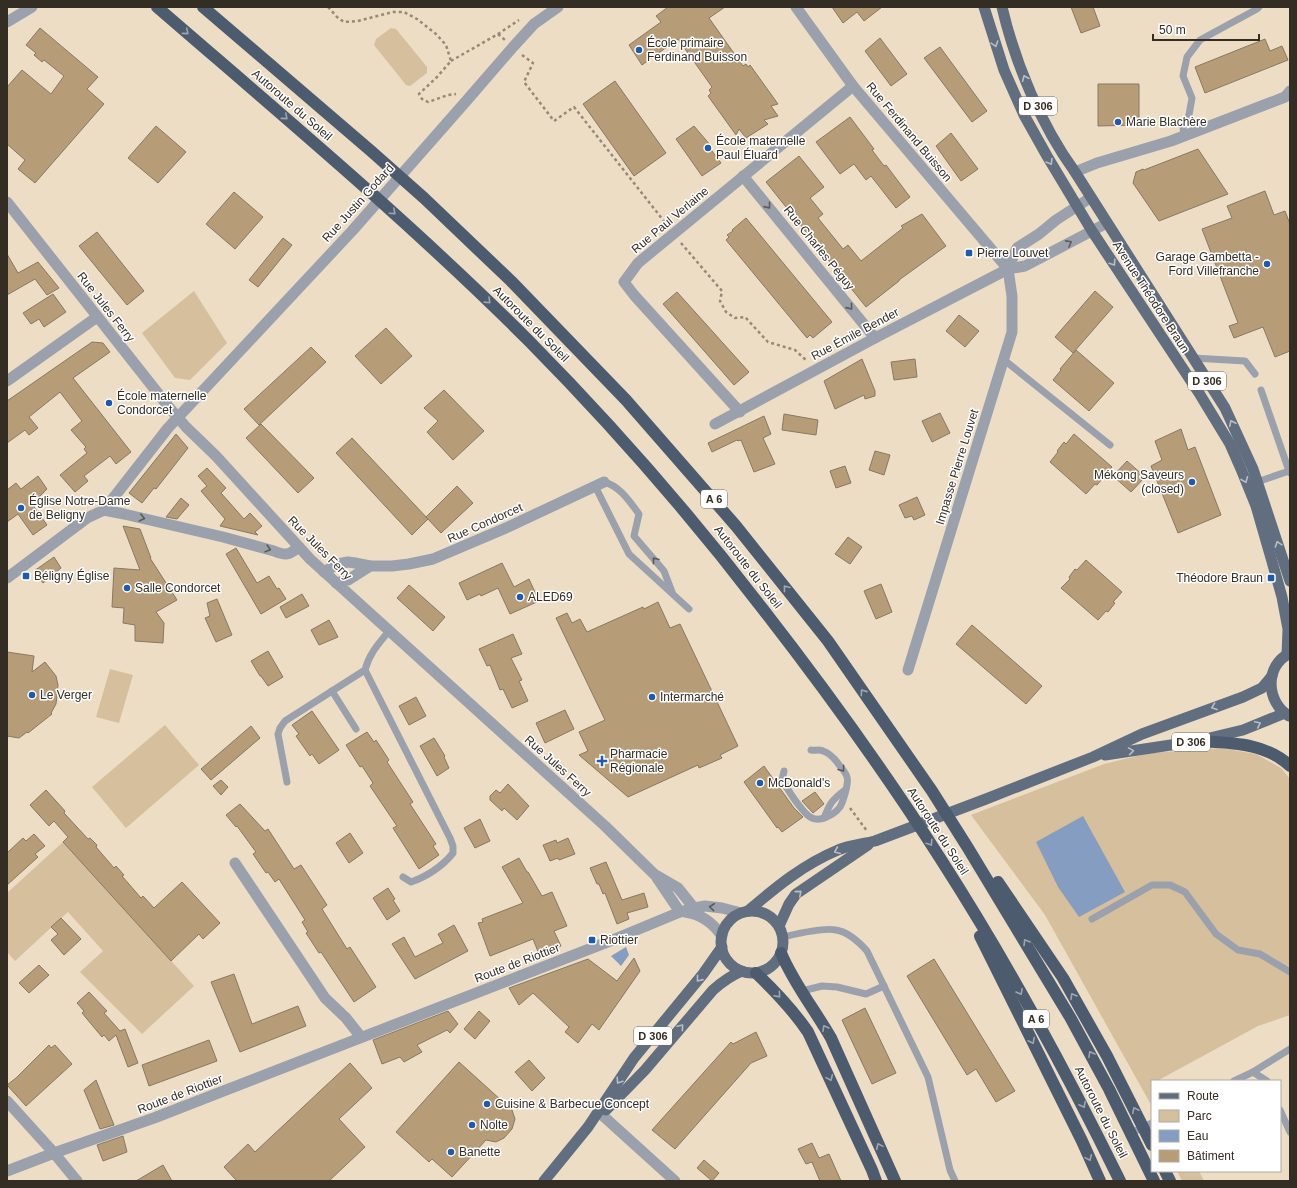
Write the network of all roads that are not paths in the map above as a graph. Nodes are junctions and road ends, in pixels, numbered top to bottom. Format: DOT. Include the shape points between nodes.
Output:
graph roads {
  1 [pos="32,7"];
  2 [pos="157,7"];
  3 [pos="203,7"];
  4 [pos="558,7"];
  5 [pos="796,7"];
  6 [pos="984,7"];
  7 [pos="1259,7"];
  8 [pos="1003,8"];
  9 [pos="7,22"];
  10 [pos="853,86"];
  11 [pos="1290,91"];
  12 [pos="1184,136"];
  13 [pos="1075,172"];
  14 [pos="743,176"];
  15 [pos="1090,198"];
  16 [pos="7,202"];
  17 [pos="1077,207"];
  18 [pos="1106,223"];
  19 [pos="1092,231"];
  20 [pos="1008,270"];
  21 [pos="98,317"];
  22 [pos="875,338"];
  23 [pos="1192,358"];
  24 [pos="1004,359"];
  25 [pos="1255,374"];
  26 [pos="7,381"];
  27 [pos="1261,390"];
  28 [pos="740,412"];
  29 [pos="178,418"];
  30 [pos="715,424"];
  31 [pos="1110,445"];
  32 [pos="1290,472"];
  33 [pos="1258,482"];
  34 [pos="600,484"];
  35 [pos="104,510"];
  36 [pos="299,547"];
  37 [pos="370,566"];
  38 [pos="324,572"];
  39 [pos="7,578"];
  40 [pos="1290,581"];
  41 [pos="336,583"];
  42 [pos="672,594"];
  43 [pos="689,609"];
  44 [pos="389,631"];
  45 [pos="1288,654"];
  46 [pos="364,670"];
  47 [pos="908,670"];
  48 [pos="1272,676"];
  49 [pos="332,691"];
  50 [pos="1288,715"];
  51 [pos="880,717"];
  52 [pos="356,729"];
  53 [pos="1197,741"];
  54 [pos="811,750"];
  55 [pos="1093,757"];
  56 [pos="1290,766"];
  57 [pos="784,771"];
  58 [pos="287,782"];
  59 [pos="875,841"];
  60 [pos="943,862"];
  61 [pos="234,863"];
  62 [pos="654,874"];
  63 [pos="403,877"];
  64 [pos="694,908"];
  65 [pos="681,912"];
  66 [pos="745,912"];
  67 [pos="1092,919"];
  68 [pos="779,926"];
  69 [pos="783,937"];
  70 [pos="722,942"];
  71 [pos="781,954"];
  72 [pos="742,971"];
  73 [pos="1290,972"];
  74 [pos="756,973"];
  75 [pos="884,986"];
  76 [pos="802,991"];
  77 [pos="362,1037"];
  78 [pos="1290,1049"];
  79 [pos="1253,1072"];
  80 [pos="1236,1080"];
  81 [pos="1265,1080"];
  82 [pos="7,1101"];
  83 [pos="1281,1112"];
  84 [pos="601,1114"];
  85 [pos="1148,1125"];
  86 [pos="588,1128"];
  87 [pos="1131,1132"];
  88 [pos="1290,1132"];
  89 [pos="1151,1140"];
  90 [pos="54,1153"];
  91 [pos="7,1172"];
  92 [pos="1166,1172"];
  93 [pos="77,1181"];
  94 [pos="544,1181"];
  95 [pos="675,1181"];
  96 [pos="876,1181"];
  97 [pos="896,1181"];
  98 [pos="955,1181"];
  99 [pos="1100,1181"];
  100 [pos="1120,1181"];
  101 [pos="1154,1181"];
  102 [pos="1170,1181"];
  1 -- 9 [label="street"];
  2 -- 60 [label="highway, Autoroute du Soleil / A 6, one-way" via="404,222 525,337 600,416 714,546 803,660"];
  51 -- 3 [label="highway, Autoroute du Soleil / A 6, one-way" via="828,641 736,526 600,372 511,281 424,198"];
  4 -- 29 [label="street, Rue Justin Godard" via="534,24 352,230"];
  5 -- 10 [label="street, Rue Ferdinand Buisson"];
  6 -- 17 [label="main road, Avenue Théodore Braun / D 306, one-way" via="1004,70 1024,115"];
  7 -- 12 [label="lane" via="1200,40 1187,58 1183,76 1192,98 1189,115 1183,127"];
  13 -- 8 [label="main road, Avenue Théodore Braun / D 306, one-way" via="1060,151 1035,102 1016,57"];
  10 -- 14 [label="street, Rue Paul Verlaine"];
  10 -- 20 [label="street, Rue Ferdinand Buisson"];
  11 -- 12 [label="street" via="1285,97"];
  12 -- 13 [label="street"];
  13 -- 15 [label="main road, Avenue Théodore Braun / D 306"];
  14 -- 22 [label="street, Rue Charles Péguy, one-way"];
  14 -- 28 [label="street, Rue Paul Verlaine" via="638,263 624,282"];
  15 -- 17 [label="street"];
  15 -- 18 [label="main road, Avenue Théodore Braun / D 306"];
  16 -- 21 [label="street, Rue Jules Ferry"];
  17 -- 19 [label="main road, Avenue Théodore Braun / D 306"];
  17 -- 20 [label="street" via="1017,248"];
  18 -- 19 [label="street, Rue Émile Bender"];
  18 -- 23 [label="main road, Avenue Théodore Braun / D 306"];
  20 -- 19 [label="street, Rue Émile Bender, one-way" via="1025,266"];
  19 -- 45 [label="main road, Avenue Théodore Braun / D 306, one-way" via="1230,444 1256,506 1272,558 1288,629"];
  20 -- 22 [label="street, Rue Émile Bender"];
  20 -- 24 [label="street, Impasse Pierre Louvet" via="1012,296 1012,332"];
  21 -- 26 [label="street"];
  21 -- 29 [label="street, Rue Jules Ferry"];
  22 -- 28 [label="street, Rue Émile Bender"];
  23 -- 25 [label="lane" via="1245,361"];
  33 -- 23 [label="main road, Avenue Théodore Braun / D 306, one-way" via="1224,408"];
  24 -- 31 [label="lane"];
  24 -- 47 [label="street, Impasse Pierre Louvet"];
  27 -- 32 [label="lane"];
  28 -- 30 [label="street, Rue Émile Bender"];
  29 -- 35 [label="street"];
  29 -- 36 [label="street, Rue Jules Ferry"];
  32 -- 33 [label="lane"];
  40 -- 33 [label="main road, Avenue Théodore Braun / D 306, one-way"];
  34 -- 37 [label="street, Rue Condorcet" via="508,528 433,559 392,566"];
  34 -- 42 [label="lane" via="629,554"];
  42 -- 34 [label="lane, one-way" via="664,571 634,536 639,514 623,493 611,484"];
  35 -- 36 [label="street, one-way" via="223,536 286,555"];
  35 -- 39 [label="street" via="87,518"];
  36 -- 38 [label="street, Rue Jules Ferry"];
  37 -- 38 [label="street, Rue Condorcet" via="348,562 337,564"];
  37 -- 41 [label="street" via="348,580"];
  38 -- 41 [label="street, Rue Jules Ferry"];
  41 -- 44 [label="street, Rue Jules Ferry"];
  42 -- 43 [label="lane"];
  44 -- 46 [label="lane" via="372,652"];
  44 -- 62 [label="street, Rue Jules Ferry" via="605,826"];
  45 -- 48 [label="main road" via="1280,661"];
  46 -- 49 [label="lane"];
  46 -- 63 [label="lane" via="453,846 453,853 446,861 417,880 411,882"];
  48 -- 50 [label="main road" via="1271,689 1274,701"];
  48 -- 55 [label="main road, D 306, one-way" via="1262,688 1142,734"];
  49 -- 52 [label="lane"];
  49 -- 58 [label="lane" via="285,721 280,728 278,734"];
  53 -- 50 [label="main road, D 306, one-way" via="1243,730"];
  85 -- 51 [label="highway, one-way" via="1063,978 961,827"];
  87 -- 51 [label="highway, Autoroute du Soleil / A 6, one-way" via="1077,1030 1026,942 940,804"];
  55 -- 53 [label="main road, D 306, one-way"];
  53 -- 56 [label="highway" via="1257,748 1273,754"];
  54 -- 57 [label="lane, one-way" via="822,750 832,757 848,778 841,806 835,812 824,818 811,817 782,780"];
  55 -- 59 [label="main road, D 306"];
  59 -- 66 [label="main road, D 306, one-way" via="839,849 786,879"];
  68 -- 59 [label="main road, D 306, one-way" via="796,894"];
  60 -- 99 [label="highway, one-way"];
  60 -- 100 [label="highway, Autoroute du Soleil / A 6, one-way" via="1041,1028"];
  61 -- 77 [label="street" via="325,998"];
  62 -- 64 [label="street, Rue Jules Ferry" via="678,888"];
  62 -- 65 [label="street, Rue Jules Ferry"];
  64 -- 65 [label="street, Route de Riottier"];
  66 -- 64 [label="street, Route de Riottier, one-way" via="705,906"];
  65 -- 70 [label="street" via="693,913 713,925"];
  65 -- 77 [label="street, Route de Riottier"];
  66 -- 68 [label="main road" via="766,914"];
  66 -- 70 [label="main road" via="728,922"];
  67 -- 73 [label="lane" via="1152,885 1170,885 1185,892 1216,934 1238,950 1260,954"];
  68 -- 69 [label="main road"];
  69 -- 71 [label="main road"];
  69 -- 75 [label="lane" via="835,929 841,931 867,951"];
  70 -- 72 [label="main road" via="728,962"];
  70 -- 86 [label="main road, D 306, one-way" via="703,974 634,1058"];
  71 -- 74 [label="main road" via="771,966"];
  71 -- 76 [label="highway"];
  72 -- 74 [label="main road"];
  84 -- 72 [label="main road, D 306, one-way" via="645,1070 713,990 732,975"];
  74 -- 96 [label="highway, one-way" via="799,1018 808,1032"];
  75 -- 76 [label="lane" via="866,994 822,986"];
  75 -- 98 [label="lane" via="928,1077 950,1170"];
  97 -- 76 [label="highway, one-way" via="831,1038"];
  77 -- 90 [label="street, Route de Riottier" via="154,1118"];
  78 -- 79 [label="lane"];
  79 -- 80 [label="lane"];
  79 -- 81 [label="lane"];
  82 -- 90 [label="street"];
  83 -- 88 [label="lane"];
  84 -- 86 [label="main road, D 306"];
  84 -- 95 [label="street"];
  85 -- 87 [label="lane"];
  85 -- 89 [label="highway"];
  86 -- 94 [label="main road, D 306"];
  87 -- 101 [label="highway, Autoroute du Soleil / A 6"];
  90 -- 91 [label="street, Route de Riottier"];
  90 -- 93 [label="street"];
  92 -- 102 [label="highway"];
}
